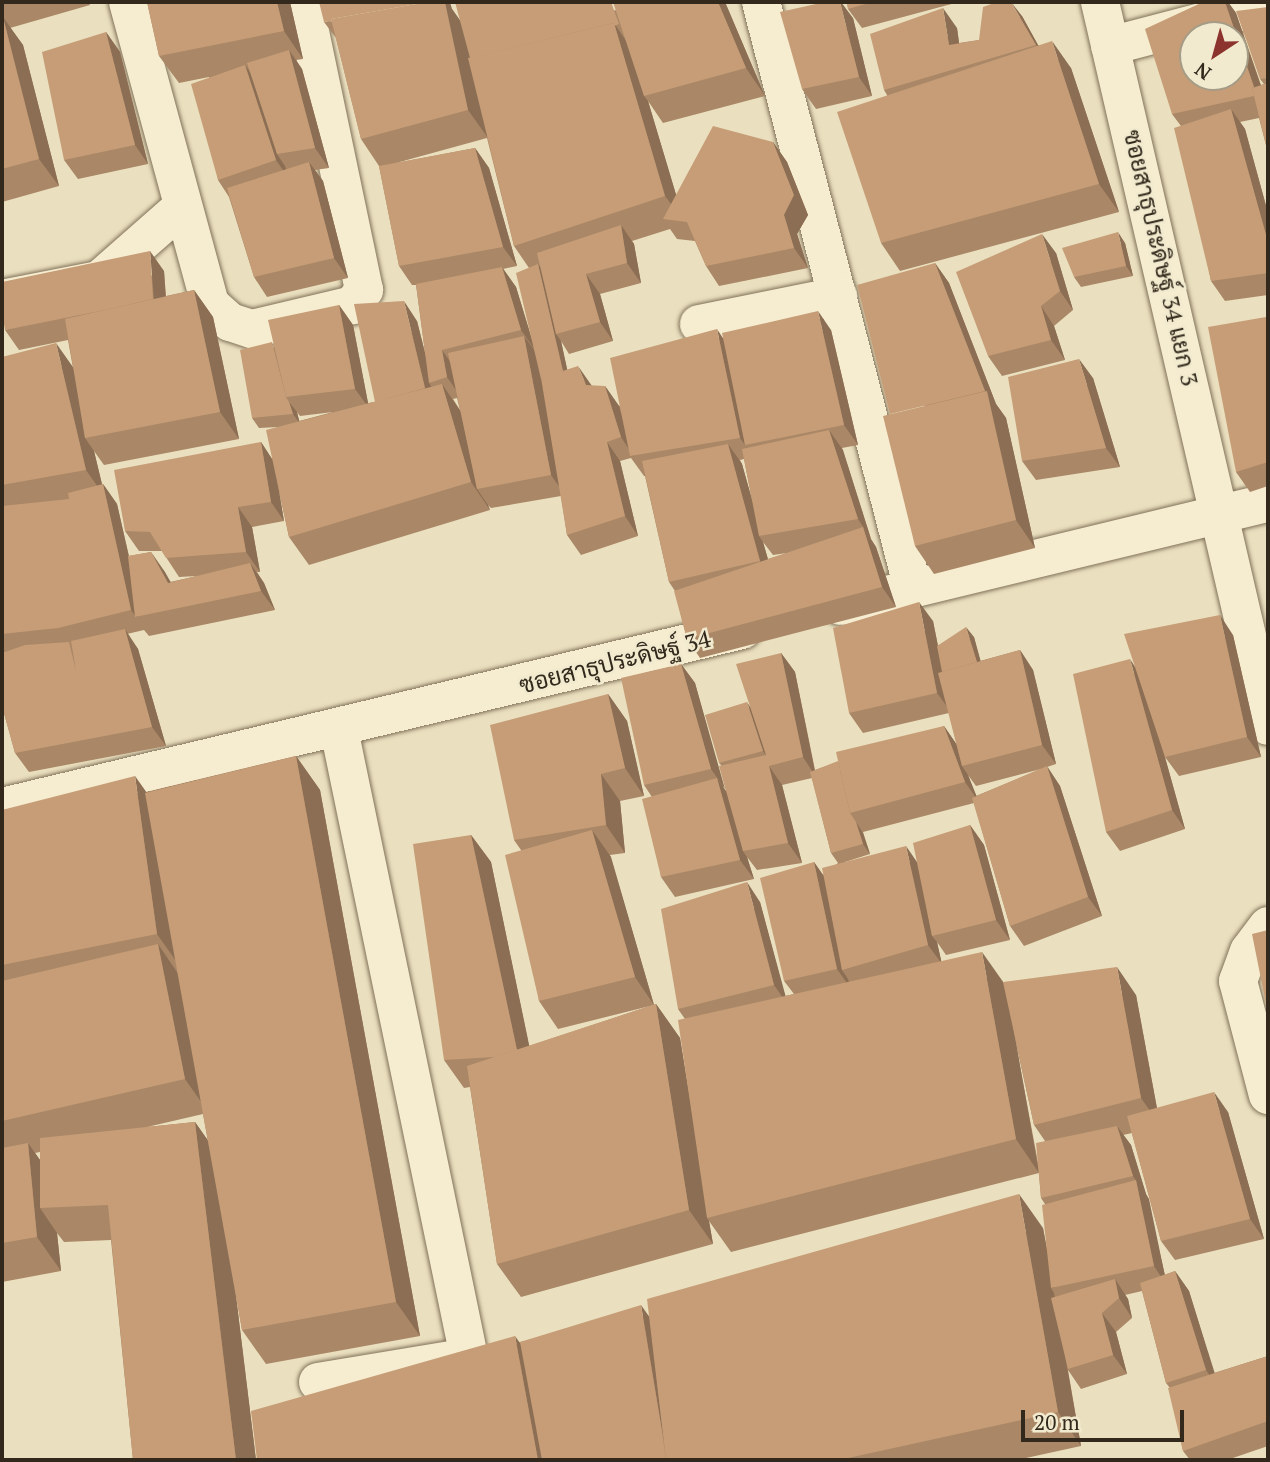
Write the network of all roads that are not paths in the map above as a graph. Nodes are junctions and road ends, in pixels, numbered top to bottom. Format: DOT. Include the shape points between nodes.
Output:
graph roads {
  1 [pos="128,2"];
  2 [pos="304,2"];
  3 [pos="761,2"];
  4 [pos="1100,2"];
  5 [pos="1255,8"];
  6 [pos="1110,46"];
  7 [pos="181,208"];
  8 [pos="838,296"];
  9 [pos="2,299"];
  10 [pos="699,324"];
  11 [pos="1268,503"];
  12 [pos="1218,515"];
  13 [pos="913,589"];
  14 [pos="1268,726"];
  15 [pos="339,729"];
  16 [pos="2,807"];
  17 [pos="1268,926"];
  18 [pos="1268,1095"];
  19 [pos="509,1347"];
  20 [pos="468,1356"];
  21 [pos="317,1382"];
  1 -- 7 [label="street"];
  2 -- 7 [label="street" via="364,290 353,305 252,329 230,322 210,304"];
  3 -- 8 [label="street"];
  4 -- 6 [label="street, ซอยสาธุประดิษฐ์ 34 แยก 3"];
  5 -- 6 [label="street"];
  6 -- 12 [label="street, ซอยสาธุประดิษฐ์ 34 แยก 3"];
  7 -- 9 [label="street" via="99,280"];
  8 -- 10 [label="street"];
  8 -- 13 [label="street"];
  11 -- 12 [label="street, ซอยสาธุประดิษฐ์ 34"];
  12 -- 13 [label="street, ซอยสาธุประดิษฐ์ 34"];
  12 -- 14 [label="street, ซอยสาธุประดิษฐ์ 34 แยก 3"];
  13 -- 15 [label="street, ซอยสาธุประดิษฐ์ 34"];
  15 -- 16 [label="street, ซอยสาธุประดิษฐ์ 34"];
  15 -- 20 [label="street"];
  17 -- 18 [label="street" via="1249,950 1238,981"];
  19 -- 20 [label="street"];
  20 -- 21 [label="street"];
}
